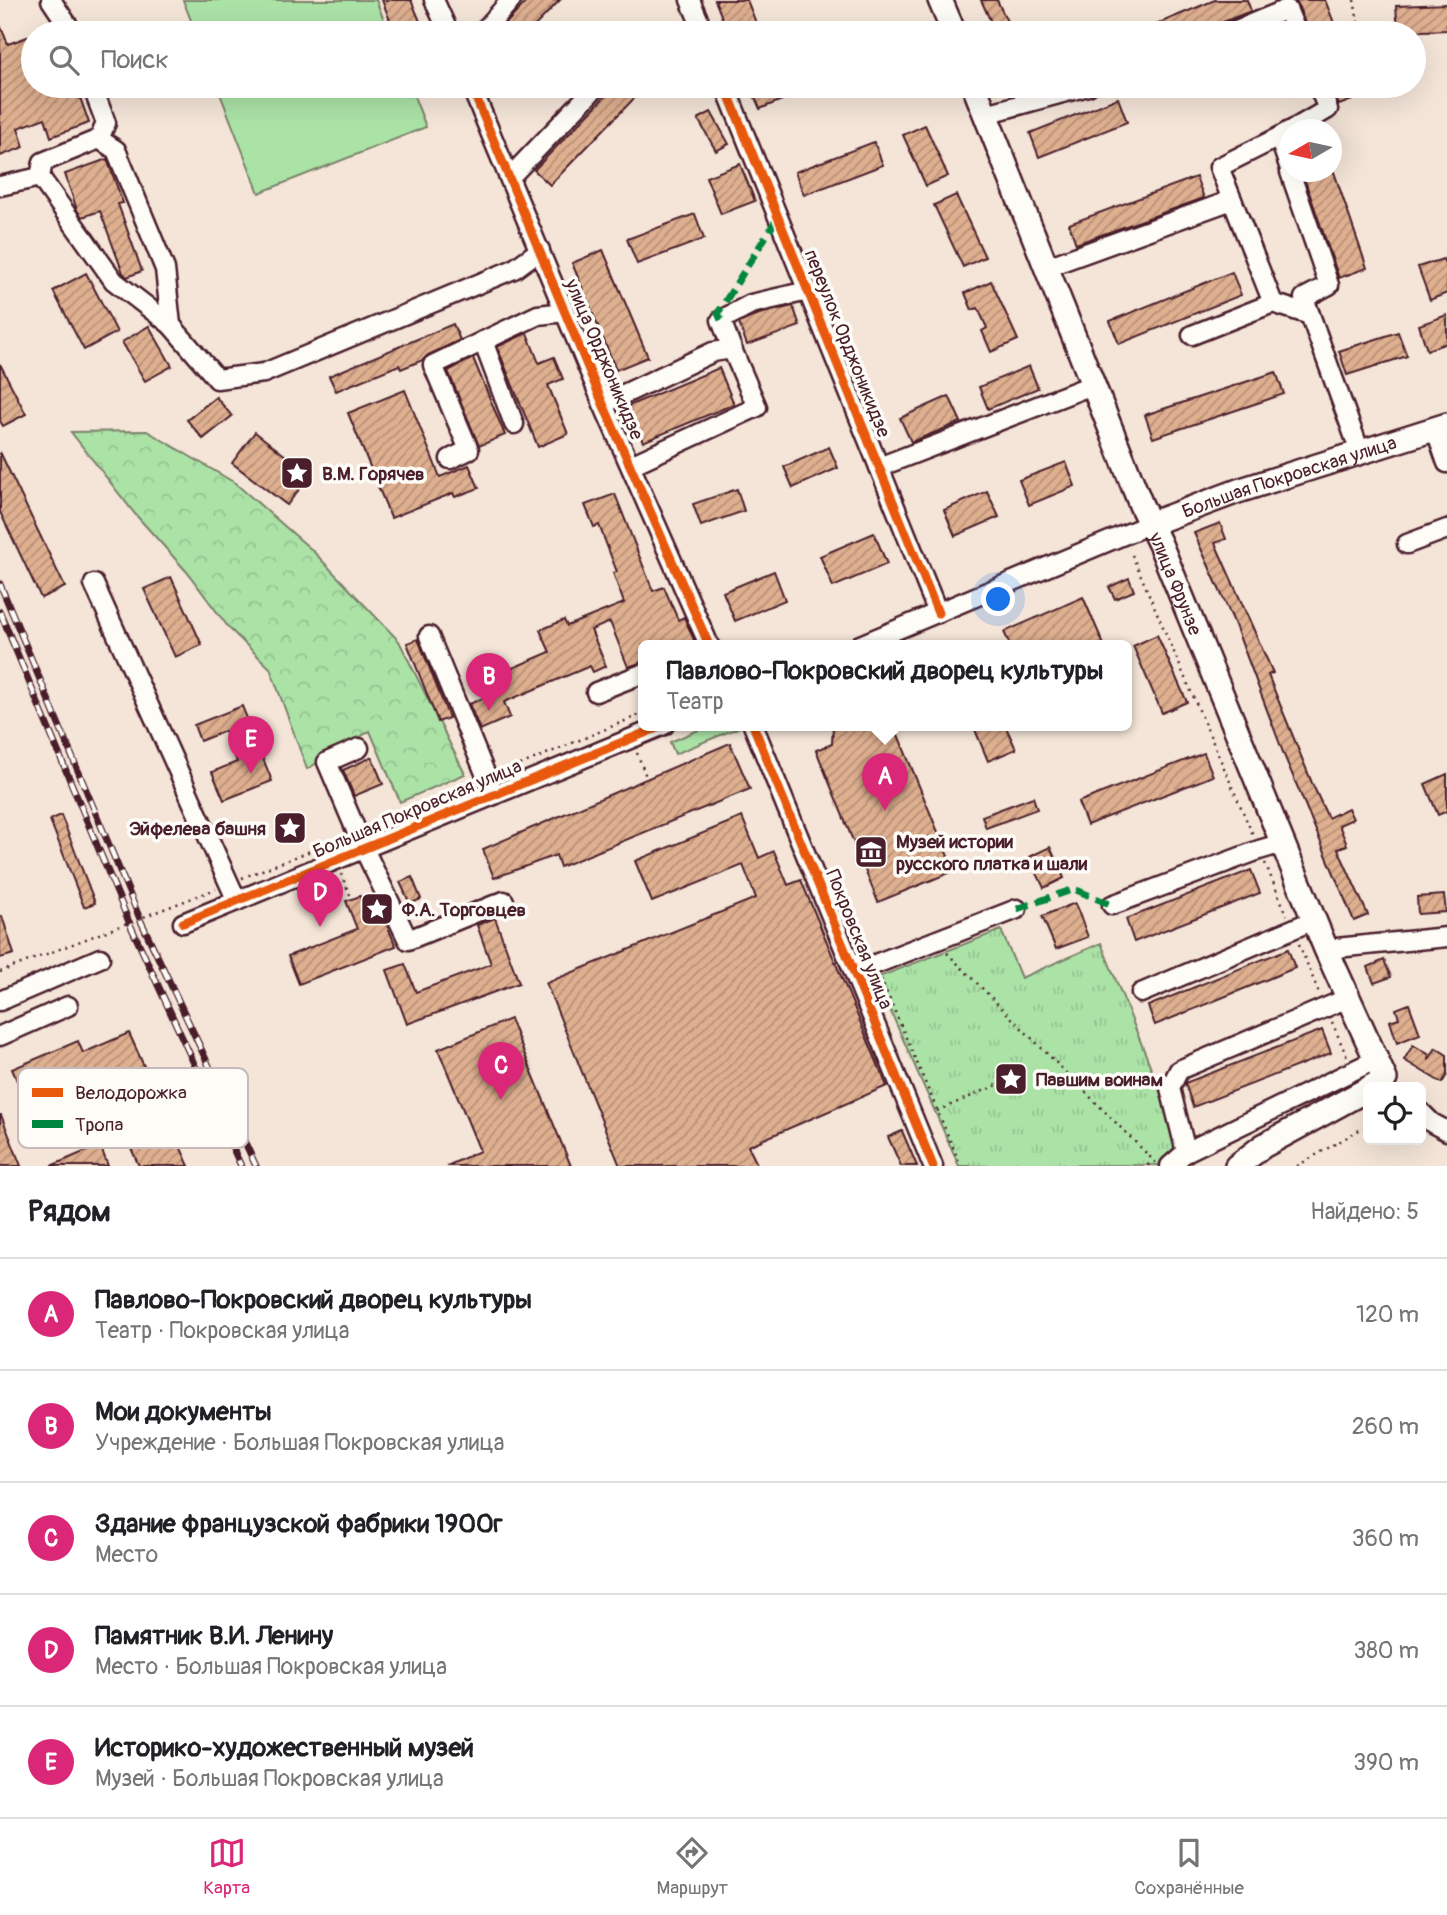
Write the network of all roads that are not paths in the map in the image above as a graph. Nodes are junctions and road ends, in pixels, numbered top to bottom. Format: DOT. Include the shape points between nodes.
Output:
graph roads {
  1 [pos="51,0"];
  2 [pos="434,0"];
  3 [pos="511,0"];
  4 [pos="690,0"];
  5 [pos="940,0"];
  6 [pos="65,21"];
  7 [pos="444,21"];
  8 [pos="493,21"];
  9 [pos="699,21"];
  10 [pos="949,21"];
  11 [pos="1258,21"];
  12 [pos="1292,21"];
  13 [pos="97,98"];
  14 [pos="476,98"];
  15 [pos="586,98"];
  16 [pos="730,98"];
  17 [pos="979,98"];
  18 [pos="1044,98"];
  19 [pos="1323,98"];
  20 [pos="986,114"];
  21 [pos="1311,119"];
  22 [pos="1279,136"];
  23 [pos="99,139"];
  24 [pos="40,177"];
  25 [pos="510,177"];
  26 [pos="1294,182"];
  27 [pos="0,186"];
  28 [pos="1232,200"];
  29 [pos="540,250"];
  30 [pos="1047,267"];
  31 [pos="808,290"];
  32 [pos="1273,303"];
  33 [pos="565,312"];
  34 [pos="1310,315"];
  35 [pos="171,325"];
  36 [pos="1192,335"];
  37 [pos="483,341"];
  38 [pos="732,349"];
  39 [pos="1092,385"];
  40 [pos="603,404"];
  41 [pos="514,424"];
  42 [pos="1441,427"];
  43 [pos="1360,452"];
  44 [pos="450,459"];
  45 [pos="1447,463"];
  46 [pos="631,466"];
  47 [pos="879,467"];
  48 [pos="1150,524"];
  49 [pos="1447,529"];
  50 [pos="1407,544"];
  51 [pos="94,584"];
  52 [pos="939,613"];
  53 [pos="429,636"];
  54 [pos="707,640"];
  55 [pos="872,640"];
  56 [pos="638,675"];
  57 [pos="596,692"];
  58 [pos="648,731"];
  59 [pos="755,731"];
  60 [pos="359,748"];
  61 [pos="488,791"];
  62 [pos="1283,843"];
  63 [pos="364,849"];
  64 [pos="237,901"];
  65 [pos="504,901"];
  66 [pos="1112,905"];
  67 [pos="1017,909"];
  68 [pos="1314,920"];
  69 [pos="183,922"];
  70 [pos="1447,937"];
  71 [pos="1326,949"];
  72 [pos="100,958"];
  73 [pos="855,972"];
  74 [pos="1141,993"];
  75 [pos="1348,998"];
  76 [pos="0,1001"];
  77 [pos="68,1006"];
  78 [pos="0,1036"];
  79 [pos="1374,1079"];
  80 [pos="1426,1117"];
  81 [pos="1447,1131"];
  82 [pos="1186,1152"];
  83 [pos="933,1166"];
  84 [pos="1170,1166"];
  85 [pos="1237,1166"];
  1 -- 6 [label="street"];
  2 -- 7 [label="street"];
  3 -- 8 [label="street"];
  4 -- 9 [label="street"];
  5 -- 10 [label="main road"];
  11 -- 12 [label="street" via="1287,9"];
  13 -- 23 [label="street" via="106,123"];
  14 -- 25 [label="street, улица Орджоникидзе"];
  15 -- 25 [label="street"];
  16 -- 31 [label="street, переулок Орджоникидзе"];
  17 -- 20 [label="main road, улица Фрунзе"];
  18 -- 20 [label="street"];
  19 -- 21 [label="street" via="1328,110"];
  20 -- 30 [label="main road, улица Фрунзе"];
  22 -- 28 [label="street" via="1219,167"];
  23 -- 24 [label="street" via="43,162"];
  23 -- 35 [label="street" via="116,150 165,269"];
  24 -- 27 [label="street"];
  24 -- 35 [label="street" via="114,281"];
  25 -- 29 [label="street, улица Орджоникидзе"];
  26 -- 34 [label="street" via="1329,285 1304,298"];
  28 -- 30 [label="street"];
  28 -- 32 [label="street"];
  29 -- 33 [label="street, улица Орджоникидзе"];
  29 -- 35 [label="street" via="514,269 264,373 217,379"];
  30 -- 39 [label="main road, улица Фрунзе"];
  31 -- 38 [label="street" via="751,304 721,320"];
  31 -- 47 [label="street, переулок Орджоникидзе"];
  32 -- 34 [label="street"];
  32 -- 36 [label="street"];
  33 -- 37 [label="street" via="537,315"];
  33 -- 40 [label="street, улица Орджоникидзе"];
  34 -- 43 [label="street"];
  37 -- 41 [label="street"];
  37 -- 44 [label="street" via="433,365 469,450"];
  38 -- 40 [label="street" via="713,352"];
  38 -- 46 [label="street" via="757,407"];
  39 -- 47 [label="street"];
  39 -- 48 [label="main road, улица Фрунзе"];
  40 -- 46 [label="street, улица Орджоникидзе"];
  42 -- 43 [label="main road, Большая Покровская улица"];
  42 -- 45 [label="street"];
  43 -- 48 [label="main road, Большая Покровская улица"];
  46 -- 54 [label="street, улица Орджоникидзе"];
  47 -- 52 [label="street, переулок Орджоникидзе"];
  48 -- 52 [label="street, Большая Покровская улица"];
  48 -- 62 [label="main road, улица Фрунзе"];
  49 -- 50 [label="street"];
  51 -- 64 [label="street"];
  52 -- 55 [label="street, Большая Покровская улица"];
  53 -- 61 [label="street"];
  56 -- 57 [label="street"];
  58 -- 61 [label="street, Большая Покровская улица"];
  59 -- 73 [label="street, Покровская улица"];
  60 -- 63 [label="street" via="327,762"];
  61 -- 63 [label="street, Большая Покровская улица"];
  62 -- 66 [label="street"];
  62 -- 68 [label="main road, улица Фрунзе"];
  63 -- 64 [label="street, Большая Покровская улица"];
  63 -- 65 [label="street" via="408,940"];
  64 -- 69 [label="street, Большая Покровская улица"];
  67 -- 73 [label="street"];
  68 -- 71 [label="main road, улица Фрунзе"];
  68 -- 74 [label="street"];
  70 -- 71 [label="street"];
  71 -- 75 [label="main road, улица Фрунзе"];
  72 -- 76 [label="street"];
  73 -- 83 [label="street, Покровская улица"];
  75 -- 79 [label="main road, улица Фрунзе"];
  75 -- 82 [label="street" via="1179,1070 1170,1088"];
  77 -- 78 [label="street"];
  79 -- 82 [label="street"];
  79 -- 85 [label="main road"];
  80 -- 81 [label="street"];
  82 -- 84 [label="street"];
}
